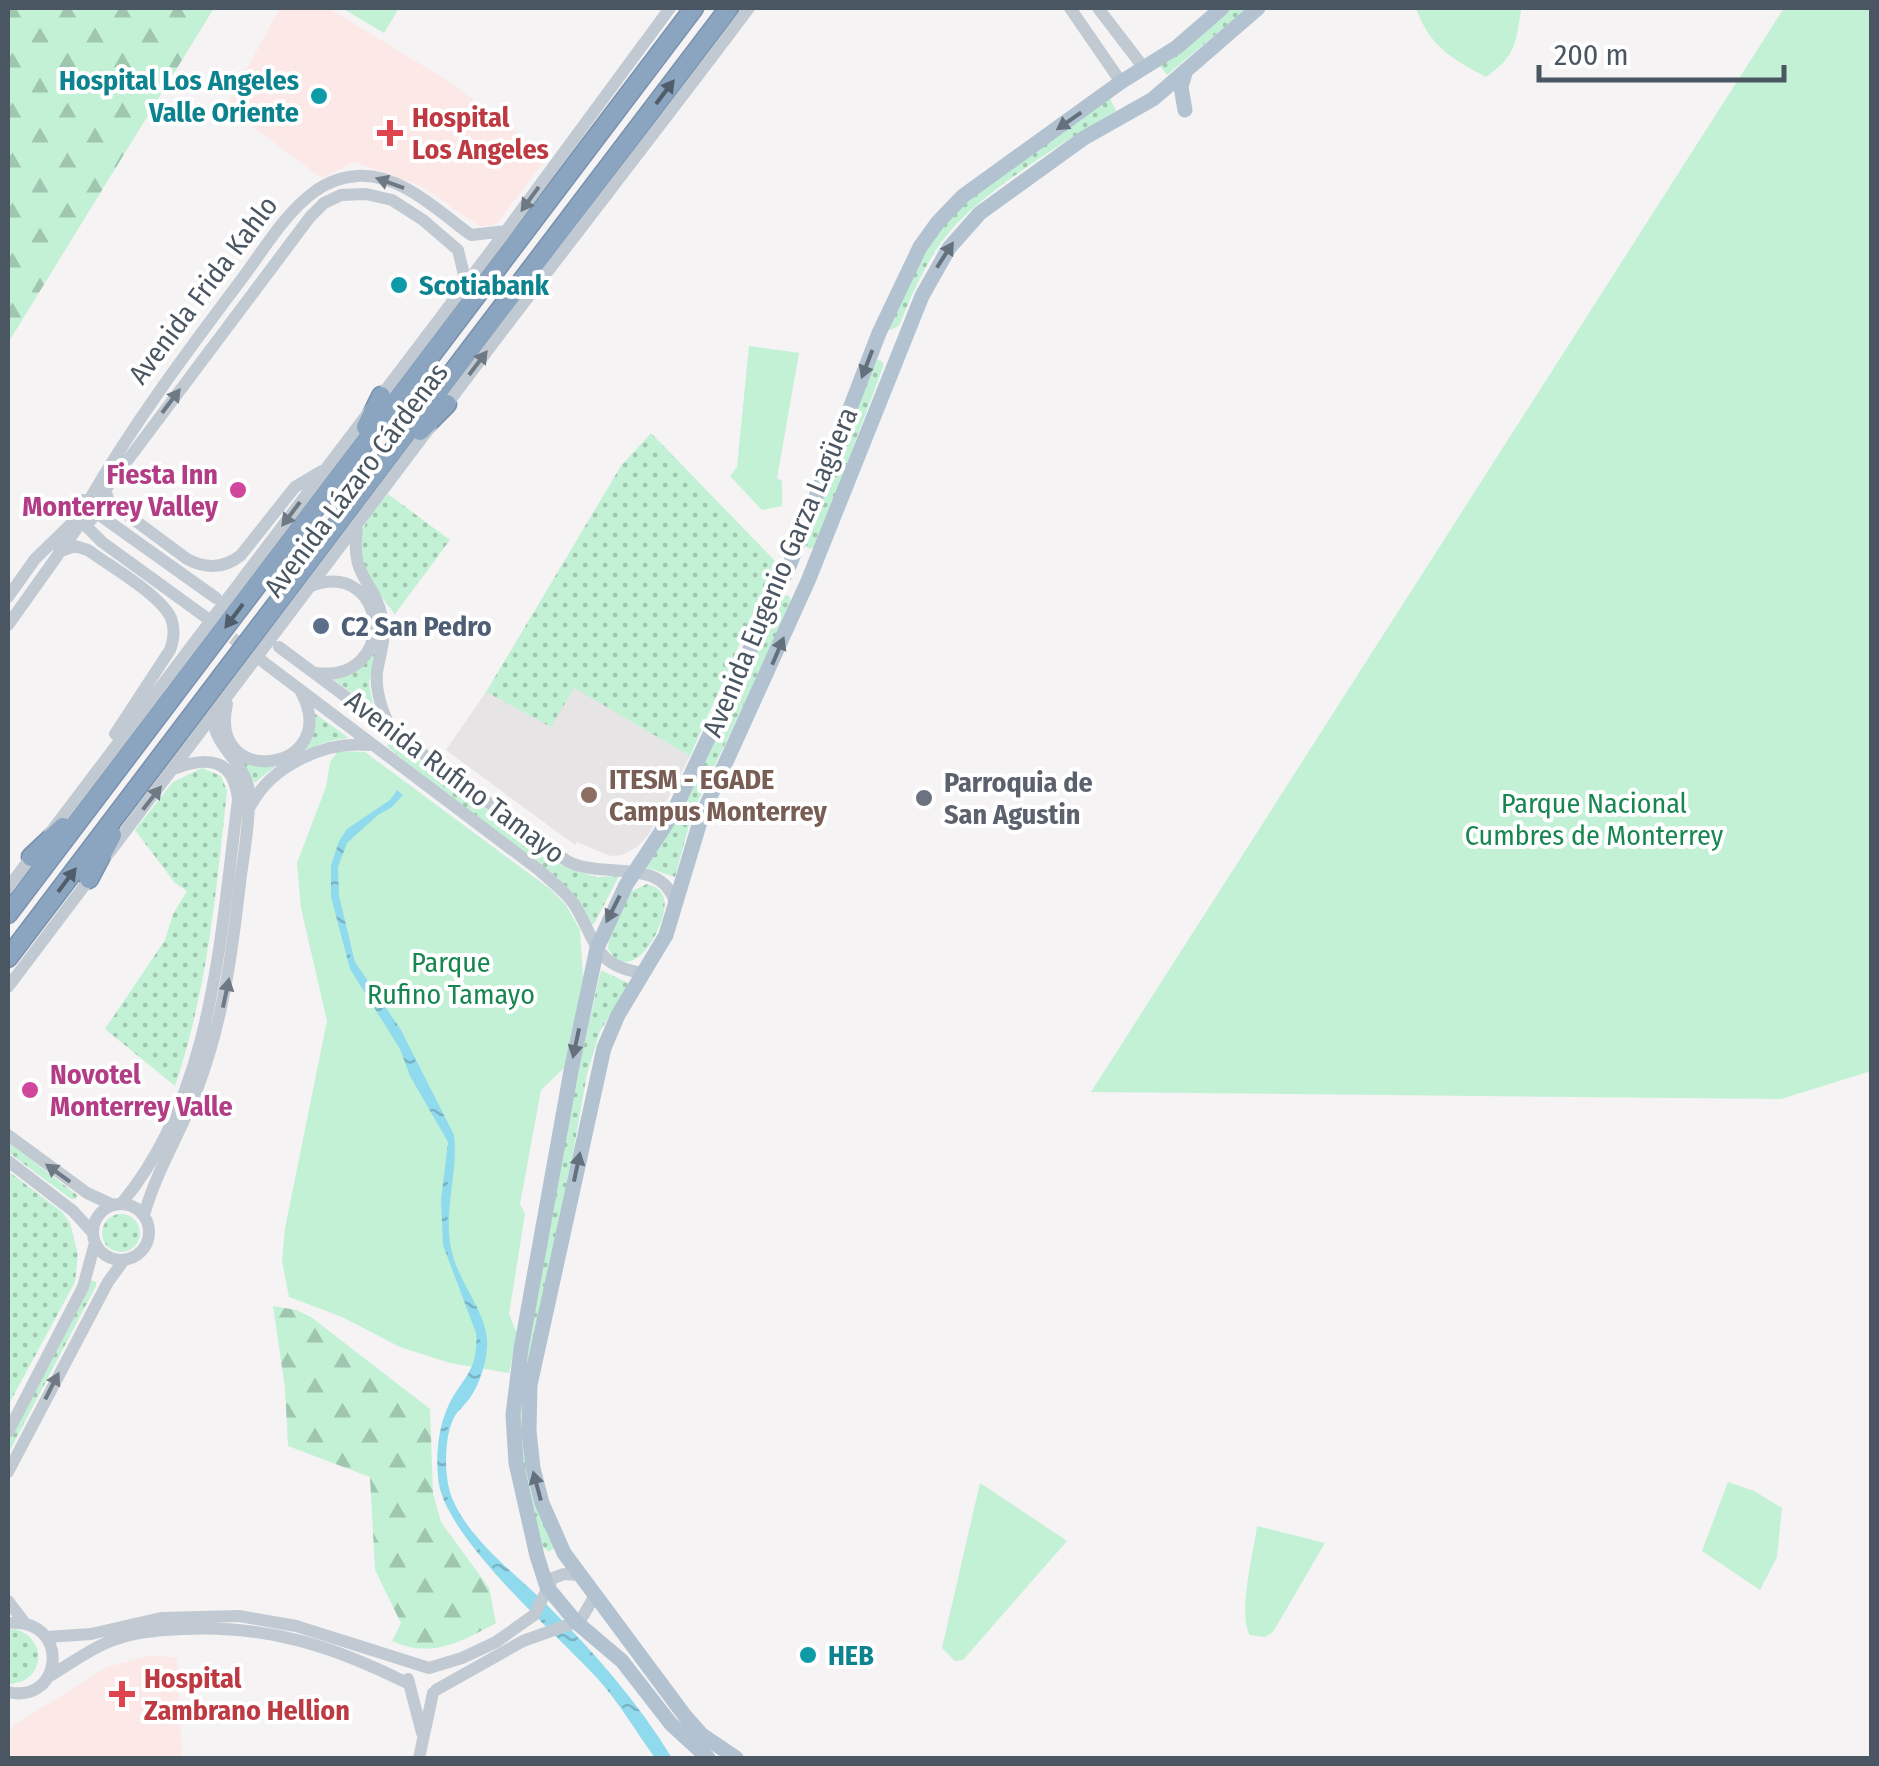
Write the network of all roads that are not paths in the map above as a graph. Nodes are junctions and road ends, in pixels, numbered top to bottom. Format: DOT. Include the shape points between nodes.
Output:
graph roads {
  1 [pos="670,8"];
  2 [pos="694,8"];
  3 [pos="749,8"];
  4 [pos="1098,8"];
  5 [pos="1222,8"];
  6 [pos="1258,8"];
  7 [pos="728,11"];
  8 [pos="1074,13"];
  9 [pos="1198,31"];
  10 [pos="1121,39"];
  11 [pos="1206,53"];
  12 [pos="1146,66"];
  13 [pos="1186,70"];
  14 [pos="1121,82"];
  15 [pos="1161,92"];
  16 [pos="1185,110"];
  17 [pos="1017,158"];
  18 [pos="609,166"];
  19 [pos="996,172"];
  20 [pos="1027,180"];
  21 [pos="1006,194"];
  22 [pos="581,224"];
  23 [pos="506,232"];
  24 [pos="471,235"];
  25 [pos="458,250"];
  26 [pos="466,283"];
  27 [pos="382,396"];
  28 [pos="448,404"];
  29 [pos="129,430"];
  30 [pos="134,452"];
  31 [pos="383,466"];
  32 [pos="347,467"];
  33 [pos="324,470"];
  34 [pos="105,490"];
  35 [pos="91,507"];
  36 [pos="79,523"];
  37 [pos="358,526"];
  38 [pos="58,552"];
  39 [pos="35,559"];
  40 [pos="36,581"];
  41 [pos="311,586"];
  42 [pos="8,597"];
  43 [pos="216,598"];
  44 [pos="204,616"];
  45 [pos="8,625"];
  46 [pos="279,647"];
  47 [pos="266,664"];
  48 [pos="313,673"];
  49 [pos="300,690"];
  50 [pos="230,695"];
  51 [pos="212,718"];
  52 [pos="395,736"];
  53 [pos="372,746"];
  54 [pos="108,768"];
  55 [pos="176,768"];
  56 [pos="135,791"];
  57 [pos="250,807"];
  58 [pos="239,840"];
  59 [pos="553,852"];
  60 [pos="31,857"];
  61 [pos="539,870"];
  62 [pos="634,872"];
  63 [pos="90,879"];
  64 [pos="8,888"];
  65 [pos="676,902"];
  66 [pos="8,914"];
  67 [pos="596,948"];
  68 [pos="8,958"];
  69 [pos="644,973"];
  70 [pos="8,986"];
  71 [pos="8,1135"];
  72 [pos="8,1160"];
  73 [pos="86,1193"];
  74 [pos="117,1205"];
  75 [pos="73,1211"];
  76 [pos="144,1215"];
  77 [pos="94,1238"];
  78 [pos="124,1260"];
  79 [pos="89,1273"];
  80 [pos="108,1282"];
  81 [pos="8,1432"];
  82 [pos="8,1472"];
  83 [pos="561,1546"];
  84 [pos="537,1556"];
  85 [pos="578,1574"];
  86 [pos="547,1586"];
  87 [pos="594,1597"];
  88 [pos="8,1601"];
  89 [pos="24,1622"];
  90 [pos="576,1622"];
  91 [pos="614,1622"];
  92 [pos="8,1623"];
  93 [pos="76,1636"];
  94 [pos="47,1638"];
  95 [pos="598,1639"];
  96 [pos="81,1657"];
  97 [pos="425,1668"];
  98 [pos="48,1678"];
  99 [pos="409,1688"];
  100 [pos="434,1691"];
  101 [pos="8,1692"];
  102 [pos="23,1694"];
  103 [pos="8,1708"];
  104 [pos="422,1734"];
  105 [pos="419,1758"];
  106 [pos="708,1758"];
  107 [pos="736,1758"];
  1 -- 23 [label="street, Avenida Lázaro Cárdenas, one-way"];
  2 -- 32 [label="highway, Avenida Lázaro Cárdenas"];
  3 -- 22 [label="street, Avenida Lázaro Cárdenas"];
  4 -- 10 [label="street"];
  5 -- 9 [label="main road, Avenida Eugenio Garza Lagüera"];
  6 -- 11 [label="main road, Avenida Eugenio Garza Lagüera"];
  18 -- 7 [label="highway, Avenida Lázaro Cárdenas, one-way"];
  8 -- 10 [label="street" via="1107,44"];
  8 -- 14 [label="street"];
  9 -- 11 [label="main road"];
  9 -- 12 [label="main road, Avenida Eugenio Garza Lagüera"];
  10 -- 12 [label="street"];
  11 -- 13 [label="main road, Avenida Eugenio Garza Lagüera"];
  12 -- 14 [label="main road, Avenida Eugenio Garza Lagüera"];
  12 -- 15 [label="main road"];
  13 -- 15 [label="main road, Avenida Eugenio Garza Lagüera"];
  13 -- 16 [label="main road"];
  14 -- 17 [label="main road, Avenida Eugenio Garza Lagüera, one-way"];
  15 -- 20 [label="main road, Avenida Eugenio Garza Lagüera"];
  17 -- 19 [label="main road, Avenida Eugenio Garza Lagüera"];
  17 -- 20 [label="main road"];
  18 -- 22 [label="highway"];
  18 -- 31 [label="highway, Avenida Lázaro Cárdenas"];
  19 -- 21 [label="main road"];
  19 -- 62 [label="main road, Avenida Eugenio Garza Lagüera, one-way" via="950,208 910,264 790,564 672,815"];
  20 -- 21 [label="main road, Avenida Eugenio Garza Lagüera"];
  65 -- 21 [label="main road, Avenida Eugenio Garza Lagüera, one-way" via="702,815 808,581 929,282 970,222"];
  28 -- 22 [label="street, Avenida Lázaro Cárdenas, one-way"];
  23 -- 24 [label="street"];
  23 -- 26 [label="street, Avenida Lázaro Cárdenas"];
  24 -- 25 [label="street"];
  24 -- 29 [label="street, Avenida Frida Kahlo, one-way" via="392,181 354,176 322,186 289,216"];
  25 -- 26 [label="street"];
  30 -- 25 [label="street, Avenida Frida Kahlo, one-way" via="310,217 331,199 354,193 392,200"];
  26 -- 27 [label="street, Avenida Lázaro Cárdenas"];
  27 -- 32 [label="highway"];
  27 -- 33 [label="street, Avenida Lázaro Cárdenas"];
  28 -- 31 [label="highway"];
  28 -- 37 [label="street, Avenida Lázaro Cárdenas"];
  29 -- 30 [label="street"];
  29 -- 35 [label="street, Avenida Frida Kahlo"];
  30 -- 34 [label="street, Avenida Frida Kahlo"];
  31 -- 56 [label="highway, Avenida Lázaro Cárdenas"];
  32 -- 54 [label="highway, Avenida Lázaro Cárdenas, one-way"];
  33 -- 34 [label="street" via="295,486 242,555 215,566 188,559 109,501"];
  33 -- 54 [label="street, Avenida Lázaro Cárdenas, one-way"];
  34 -- 35 [label="street, Avenida Frida Kahlo"];
  35 -- 36 [label="street" via="92,518"];
  35 -- 36 [label="street" via="73,504 70,515"];
  35 -- 43 [label="street"];
  36 -- 38 [label="street"];
  36 -- 39 [label="street"];
  36 -- 44 [label="street"];
  37 -- 41 [label="street, Avenida Lázaro Cárdenas"];
  37 -- 52 [label="street" via="357,567 384,622 378,693"];
  38 -- 40 [label="street"];
  38 -- 54 [label="street" via="88,550 162,605 173,626 170,650 128,710"];
  39 -- 40 [label="street"];
  39 -- 42 [label="street"];
  40 -- 45 [label="street"];
  41 -- 48 [label="street" via="330,581 354,587 371,607 375,628 360,662 342,672"];
  41 -- 50 [label="street, Avenida Lázaro Cárdenas"];
  46 -- 48 [label="street, Avenida Rufino Tamayo"];
  47 -- 49 [label="street, Avenida Rufino Tamayo"];
  48 -- 52 [label="street, Avenida Rufino Tamayo"];
  49 -- 50 [label="street" via="309,713 303,742 290,755 264,762 241,753 228,738"];
  49 -- 53 [label="street, Avenida Rufino Tamayo"];
  50 -- 51 [label="street, Avenida Lázaro Cárdenas"];
  51 -- 55 [label="street, Avenida Lázaro Cárdenas"];
  51 -- 57 [label="street" via="220,746 248,781"];
  52 -- 59 [label="street, Avenida Rufino Tamayo"];
  53 -- 57 [label="street" via="339,744 319,751 269,779"];
  53 -- 61 [label="street, Avenida Rufino Tamayo"];
  54 -- 60 [label="highway"];
  54 -- 66 [label="highway, Avenida Lázaro Cárdenas"];
  55 -- 58 [label="street" via="207,761 229,771 237,787"];
  63 -- 55 [label="street, Avenida Lázaro Cárdenas, one-way"];
  56 -- 63 [label="highway"];
  68 -- 56 [label="highway, Avenida Lázaro Cárdenas, one-way"];
  57 -- 58 [label="street"];
  58 -- 74 [label="street" via="217,967 182,1094 152,1160"];
  76 -- 58 [label="street, one-way" via="217,1030 231,963"];
  59 -- 61 [label="street"];
  59 -- 62 [label="street, Avenida Rufino Tamayo" via="584,869"];
  60 -- 64 [label="street"];
  61 -- 67 [label="street, Avenida Rufino Tamayo" via="572,902"];
  62 -- 65 [label="street, Avenida Rufino Tamayo" via="664,880"];
  62 -- 67 [label="main road, Avenida Eugenio Garza Lagüera, one-way"];
  63 -- 70 [label="street, Avenida Lázaro Cárdenas"];
  65 -- 69 [label="main road, Avenida Eugenio Garza Lagüera"];
  67 -- 69 [label="street" via="612,966"];
  67 -- 84 [label="main road, Avenida Eugenio Garza Lagüera, one-way" via="514,1392 516,1463"];
  83 -- 69 [label="main road, Avenida Eugenio Garza Lagüera, one-way" via="532,1468 530,1384 604,1048"];
  73 -- 71 [label="street, one-way"];
  72 -- 75 [label="street"];
  73 -- 74 [label="street"];
  73 -- 75 [label="street"];
  74 -- 76 [label="street"];
  74 -- 77 [label="street" via="95,1222"];
  75 -- 77 [label="street"];
  76 -- 78 [label="street" via="144,1249"];
  77 -- 78 [label="street" via="102,1253"];
  77 -- 79 [label="street"];
  78 -- 80 [label="street"];
  79 -- 80 [label="street"];
  79 -- 81 [label="street"];
  82 -- 80 [label="street, one-way"];
  83 -- 84 [label="main road"];
  83 -- 85 [label="main road, Avenida Eugenio Garza Lagüera"];
  84 -- 86 [label="main road, Avenida Eugenio Garza Lagüera"];
  85 -- 86 [label="street" via="558,1576"];
  85 -- 87 [label="main road, Avenida Eugenio Garza Lagüera"];
  86 -- 90 [label="main road, Avenida Eugenio Garza Lagüera"];
  86 -- 97 [label="street" via="536,1612 518,1628 472,1654"];
  87 -- 90 [label="street"];
  87 -- 91 [label="main road, Avenida Eugenio Garza Lagüera"];
  88 -- 89 [label="street"];
  89 -- 92 [label="street"];
  89 -- 94 [label="street"];
  90 -- 95 [label="main road, Avenida Eugenio Garza Lagüera"];
  90 -- 100 [label="street" via="523,1641"];
  91 -- 95 [label="main road"];
  91 -- 107 [label="main road, Avenida Eugenio Garza Lagüera" via="697,1730"];
  93 -- 94 [label="street"];
  93 -- 96 [label="street"];
  93 -- 97 [label="street" via="162,1618 238,1616 296,1626"];
  94 -- 98 [label="street" via="53,1657"];
  95 -- 106 [label="main road, Avenida Eugenio Garza Lagüera"];
  96 -- 98 [label="street"];
  96 -- 99 [label="street" via="135,1634 246,1628 316,1645"];
  97 -- 99 [label="street" via="413,1670"];
  97 -- 100 [label="street" via="437,1677"];
  98 -- 102 [label="street"];
  99 -- 100 [label="street" via="423,1698"];
  99 -- 104 [label="street"];
  100 -- 104 [label="street"];
  101 -- 102 [label="street"];
  102 -- 103 [label="street"];
  104 -- 105 [label="street"];
}
